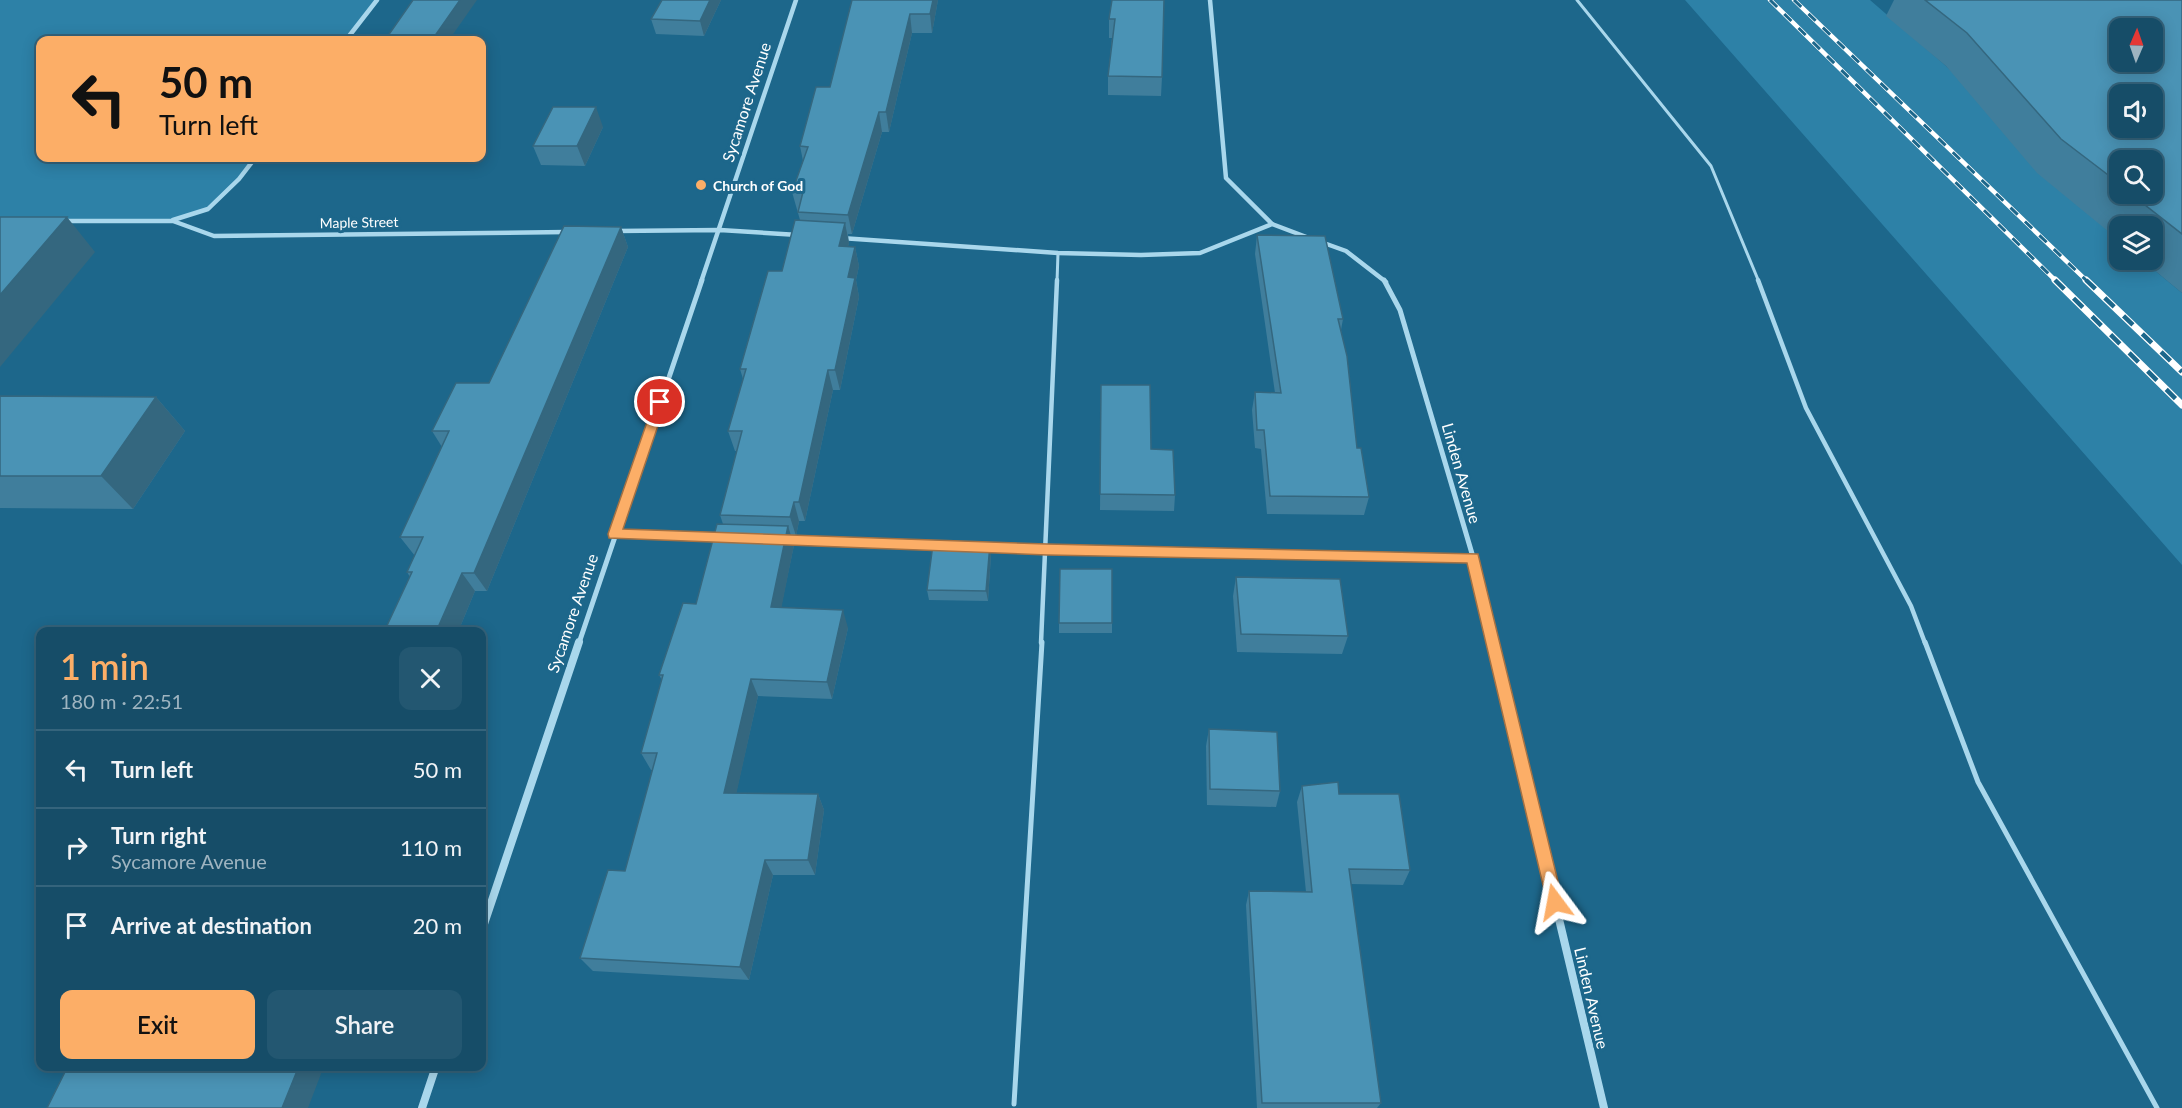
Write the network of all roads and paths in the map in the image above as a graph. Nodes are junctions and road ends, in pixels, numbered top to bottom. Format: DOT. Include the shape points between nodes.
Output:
graph roads {
  1 [pos="377,0"];
  2 [pos="796,0"];
  3 [pos="1210,0"];
  4 [pos="1577,0"];
  5 [pos="349,36"];
  6 [pos="252,162"];
  7 [pos="57,220"];
  8 [pos="172,220"];
  9 [pos="1272,224"];
  10 [pos="720,230"];
  11 [pos="614,231"];
  12 [pos="579,232"];
  13 [pos="802,236"];
  14 [pos="837,238"];
  15 [pos="1058,253"];
  16 [pos="614,534"];
  17 [pos="720,538"];
  18 [pos="778,540"];
  19 [pos="942,546"];
  20 [pos="977,547"];
  21 [pos="1047,550"];
  22 [pos="1473,557"];
  23 [pos="486,918"];
  24 [pos="434,1071"];
  25 [pos="1014,1104"];
  26 [pos="422,1108"];
  27 [pos="1604,1108"];
  28 [pos="2157,1108"];
  1 -- 5 [label="street"];
  2 -- 10 [label="street, Sycamore Avenue"];
  3 -- 9 [label="street, Linden Avenue" via="1226,178"];
  4 -- 28 [label="lane" via="1711,166 1806,408 1911,606 1978,782"];
  6 -- 8 [label="street" via="208,209"];
  7 -- 8 [label="street, Maple Street"];
  8 -- 12 [label="street, Maple Street" via="214,236"];
  9 -- 15 [label="street" via="1200,253"];
  9 -- 22 [label="street, Linden Avenue" via="1346,251 1386,282 1400,310"];
  10 -- 11 [label="street"];
  10 -- 13 [label="street"];
  10 -- 16 [label="street, Sycamore Avenue"];
  14 -- 15 [label="street"];
  15 -- 21 [label="lane"];
  16 -- 17 [label="lane"];
  16 -- 23 [label="street, Sycamore Avenue"];
  18 -- 19 [label="lane"];
  20 -- 21 [label="lane"];
  21 -- 22 [label="lane"];
  21 -- 25 [label="lane"];
  22 -- 27 [label="street, Linden Avenue"];
  24 -- 26 [label="street"];
}
